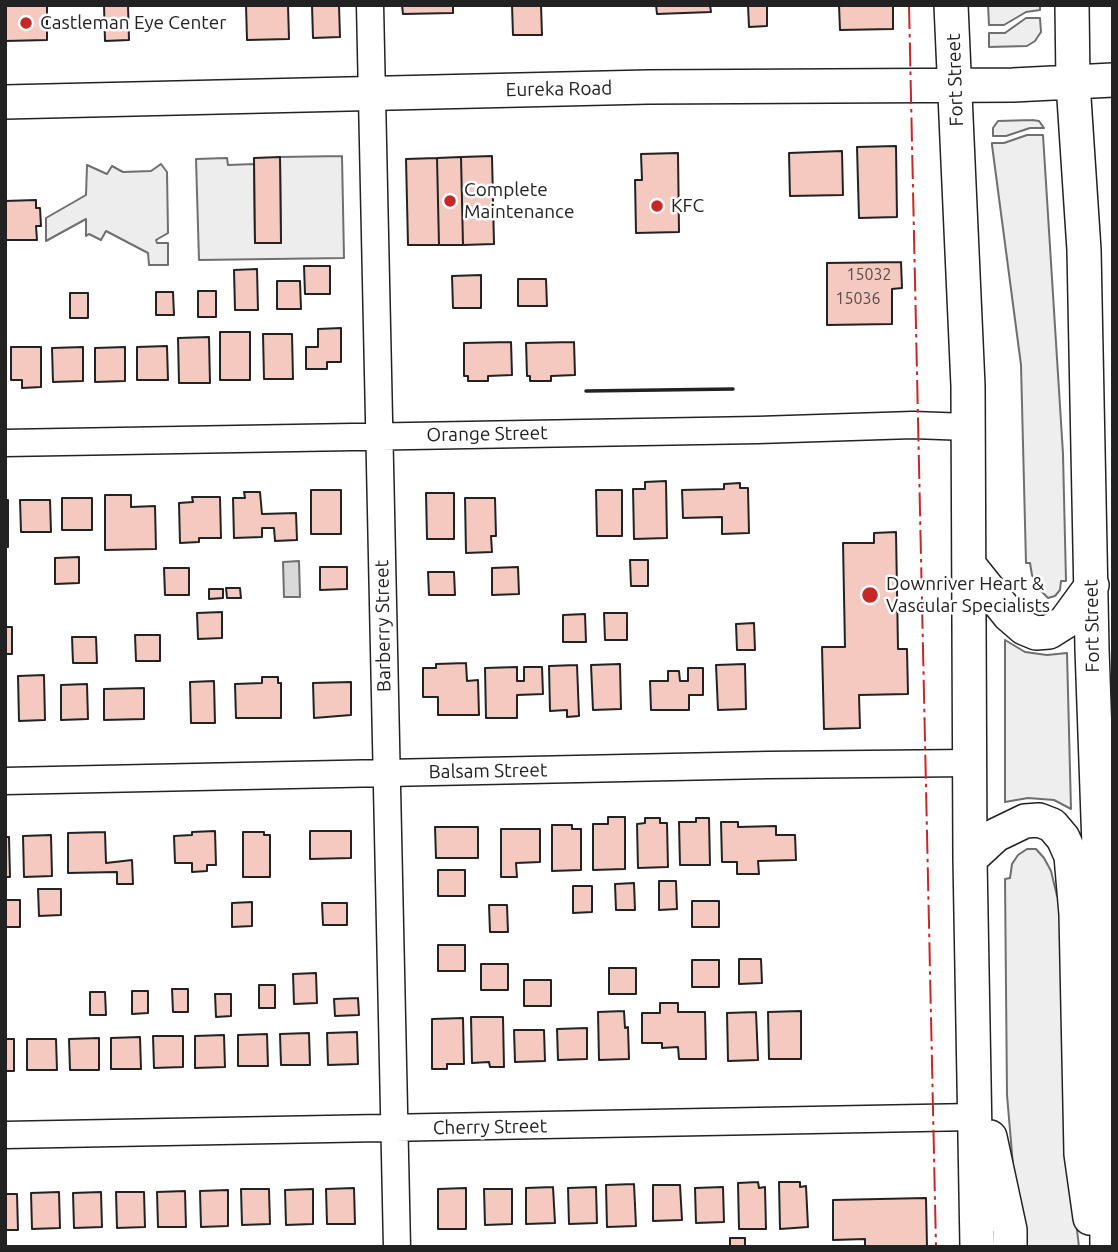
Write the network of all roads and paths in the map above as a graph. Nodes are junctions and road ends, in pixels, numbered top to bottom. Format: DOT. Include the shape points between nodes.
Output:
graph roads {
  1 [pos="370,5"];
  2 [pos="951,5"];
  3 [pos="1072,5"];
  4 [pos="1113,79"];
  5 [pos="1073,83"];
  6 [pos="955,85"];
  7 [pos="372,94"];
  8 [pos="5,102"];
  9 [pos="968,427"];
  10 [pos="378,436"];
  11 [pos="5,443"];
  12 [pos="969,565"];
  13 [pos="1092,585"];
  14 [pos="970,763"];
  15 [pos="387,774"];
  16 [pos="5,781"];
  17 [pos="970,859"];
  18 [pos="1109,1016"];
  19 [pos="973,1060"];
  20 [pos="974,1117"];
  21 [pos="394,1129"];
  22 [pos="5,1135"];
  23 [pos="397,1247"];
  24 [pos="977,1247"];
  25 [pos="1010,1247"];
  26 [pos="1100,1247"];
  27 [pos="1107,1247"];
  1 -- 7 [label="street, Barberry Street"];
  2 -- 6 [label="main road, Fort Street"];
  3 -- 5 [label="main road, Fort Street"];
  4 -- 5 [label="main road, Eureka Road"];
  5 -- 6 [label="main road, Eureka Road"];
  5 -- 13 [label="main road, Fort Street" via="1084,250"];
  6 -- 7 [label="main road, Eureka Road"];
  6 -- 9 [label="main road, Fort Street"];
  7 -- 8 [label="main road, Eureka Road"];
  7 -- 10 [label="street, Barberry Street"];
  9 -- 10 [label="street, Orange Street"];
  9 -- 12 [label="main road, Fort Street"];
  10 -- 11 [label="street, Orange Street"];
  10 -- 15 [label="street, Barberry Street"];
  12 -- 13 [label="main road" via="1009,615 1036,634 1065,622"];
  12 -- 14 [label="main road, Fort Street"];
  13 -- 18 [label="main road, Fort Street"];
  14 -- 15 [label="street, Balsam Street"];
  14 -- 17 [label="main road, Fort Street"];
  15 -- 16 [label="street, Balsam Street"];
  15 -- 21 [label="street, Barberry Street"];
  17 -- 19 [label="main road, Fort Street"];
  17 -- 26 [label="main road" via="996,835 1025,821 1039,820 1052,825 1070,856 1076,914 1081,1154 1090,1217"];
  18 -- 27 [label="main road, Fort Street"];
  19 -- 20 [label="main road, Fort Street"];
  19 -- 25 [label="main road"];
  20 -- 21 [label="street, Cherry Street"];
  20 -- 24 [label="main road, Fort Street"];
  21 -- 22 [label="street, Cherry Street"];
  21 -- 23 [label="street, Barberry Street"];
}
